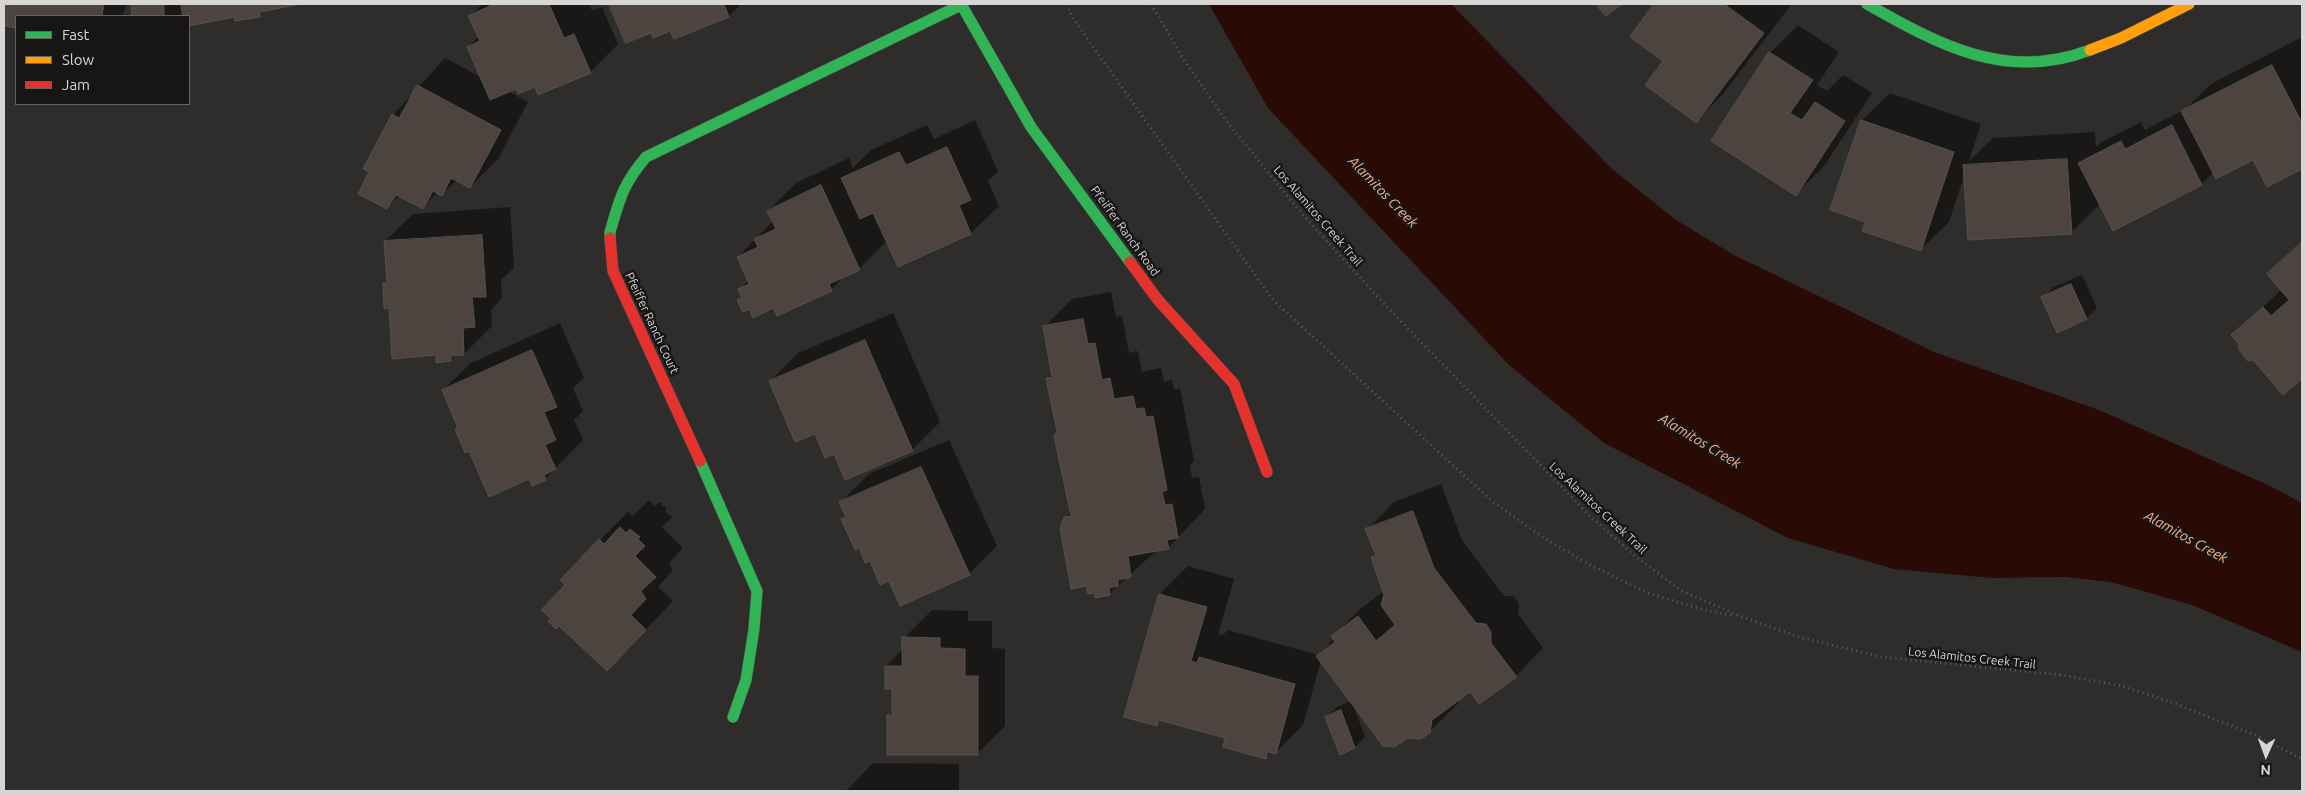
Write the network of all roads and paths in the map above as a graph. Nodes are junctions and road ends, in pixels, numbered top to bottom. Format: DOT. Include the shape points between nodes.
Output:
graph roads {
  1 [pos="961,4"];
  2 [pos="1067,4"];
  3 [pos="1151,4"];
  4 [pos="1867,4"];
  5 [pos="2189,4"];
  6 [pos="1267,472"];
  7 [pos="1742,617"];
  8 [pos="732,718"];
  9 [pos="2302,759"];
  1 -- 6 [label="street, Pfeiffer Ranch Road" via="1031,127 1158,300 1234,384"];
  1 -- 8 [label="street, Pfeiffer Ranch Court" via="646,157 629,177 620,197 610,232 613,271 757,591 746,680"];
  2 -- 7 [label="path" via="1072,16 1273,300 1493,502 1547,540 1648,593 1700,609"];
  3 -- 7 [label="path, Los Alamitos Creek Trail" via="1186,63 1228,123 1302,214 1506,430 1634,556 1682,591"];
  4 -- 5 [label="street" via="1918,34 1978,56 2010,62 2048,62 2096,48"];
  7 -- 9 [label="path, Los Alamitos Creek Trail" via="1802,638 1882,657 2061,675 2122,686 2255,735"];
}
